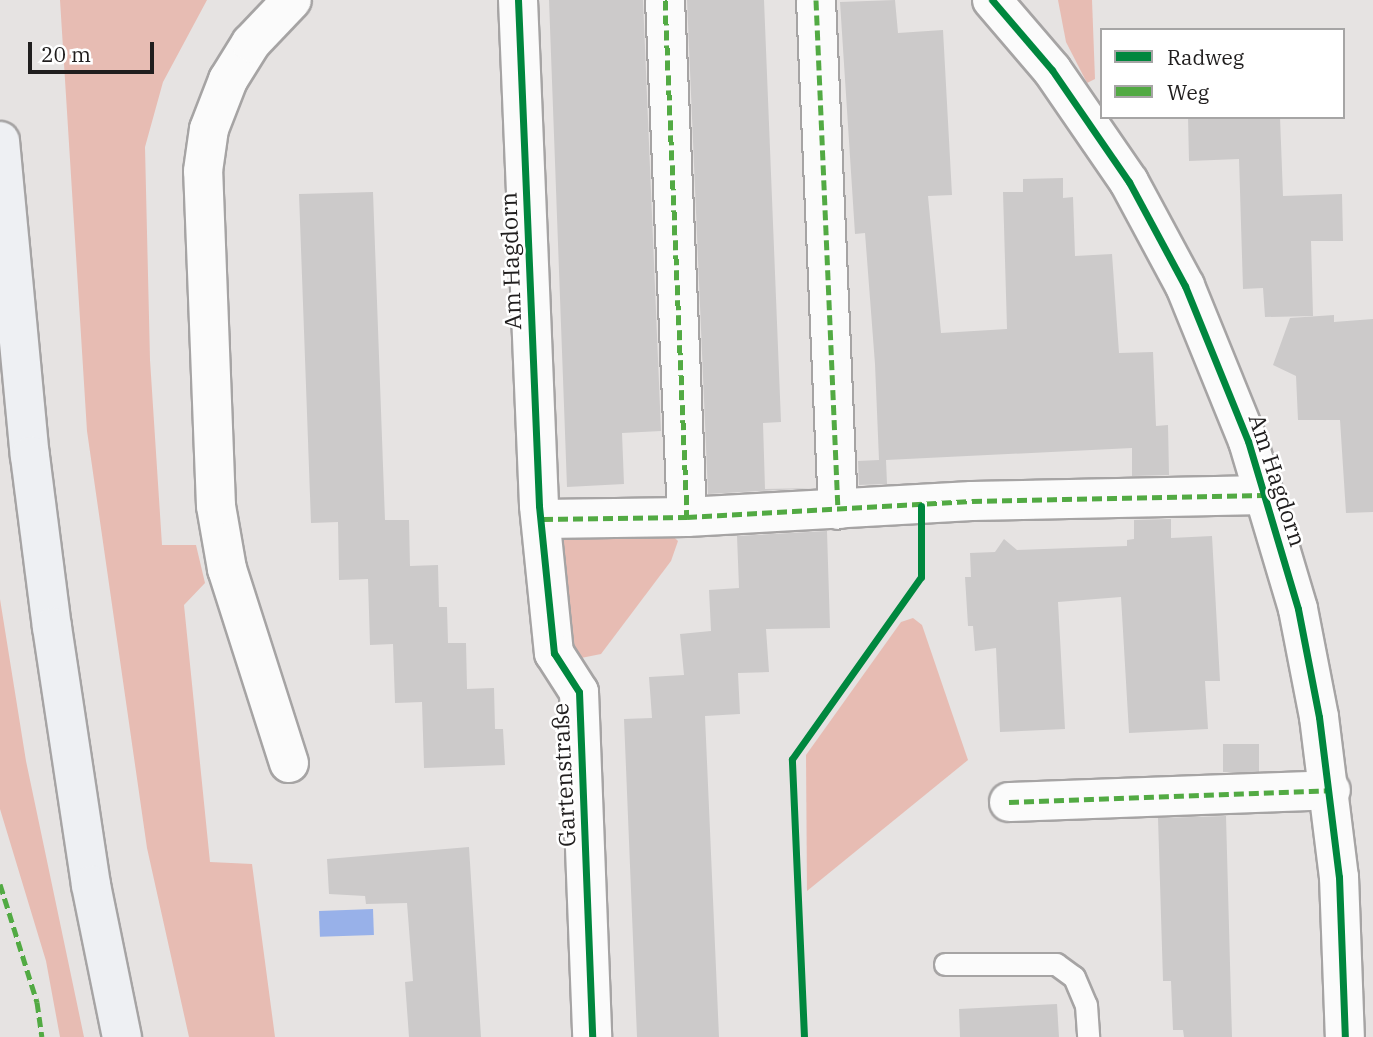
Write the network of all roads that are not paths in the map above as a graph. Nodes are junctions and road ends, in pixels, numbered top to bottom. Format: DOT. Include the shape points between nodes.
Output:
graph roads {
  1 [pos="292,0"];
  2 [pos="518,0"];
  3 [pos="665,0"];
  4 [pos="816,0"];
  5 [pos="998,2"];
  6 [pos="0,141"];
  7 [pos="1264,495"];
  8 [pos="838,510"];
  9 [pos="687,517"];
  10 [pos="543,519"];
  11 [pos="289,763"];
  12 [pos="1331,790"];
  13 [pos="1009,802"];
  14 [pos="944,964"];
  15 [pos="122,1037"];
  16 [pos="592,1037"];
  17 [pos="1088,1037"];
  18 [pos="1345,1037"];
  1 -- 11 [label="street" via="251,43 228,80 209,129 203,171 216,506 227,569"];
  2 -- 10 [label="street, Am Hagdorn"];
  3 -- 9 [label="street"];
  4 -- 8 [label="street"];
  5 -- 7 [label="street, Am Hagdorn" via="1052,70 1129,182 1185,286 1248,441"];
  6 -- 15 [label="main road" via="30,456 52,627 91,885"];
  7 -- 8 [label="street, Am Hagdorn" via="972,501"];
  7 -- 12 [label="street, Am Hagdorn" via="1298,609"];
  8 -- 9 [label="street, Am Hagdorn"];
  9 -- 10 [label="street, Am Hagdorn"];
  10 -- 16 [label="street, Gartenstraße" via="554,653 579,692"];
  12 -- 13 [label="street"];
  12 -- 18 [label="street, Am Hagdorn"];
  14 -- 17 [label="lane" via="1056,964 1074,977 1086,1005"];
}
